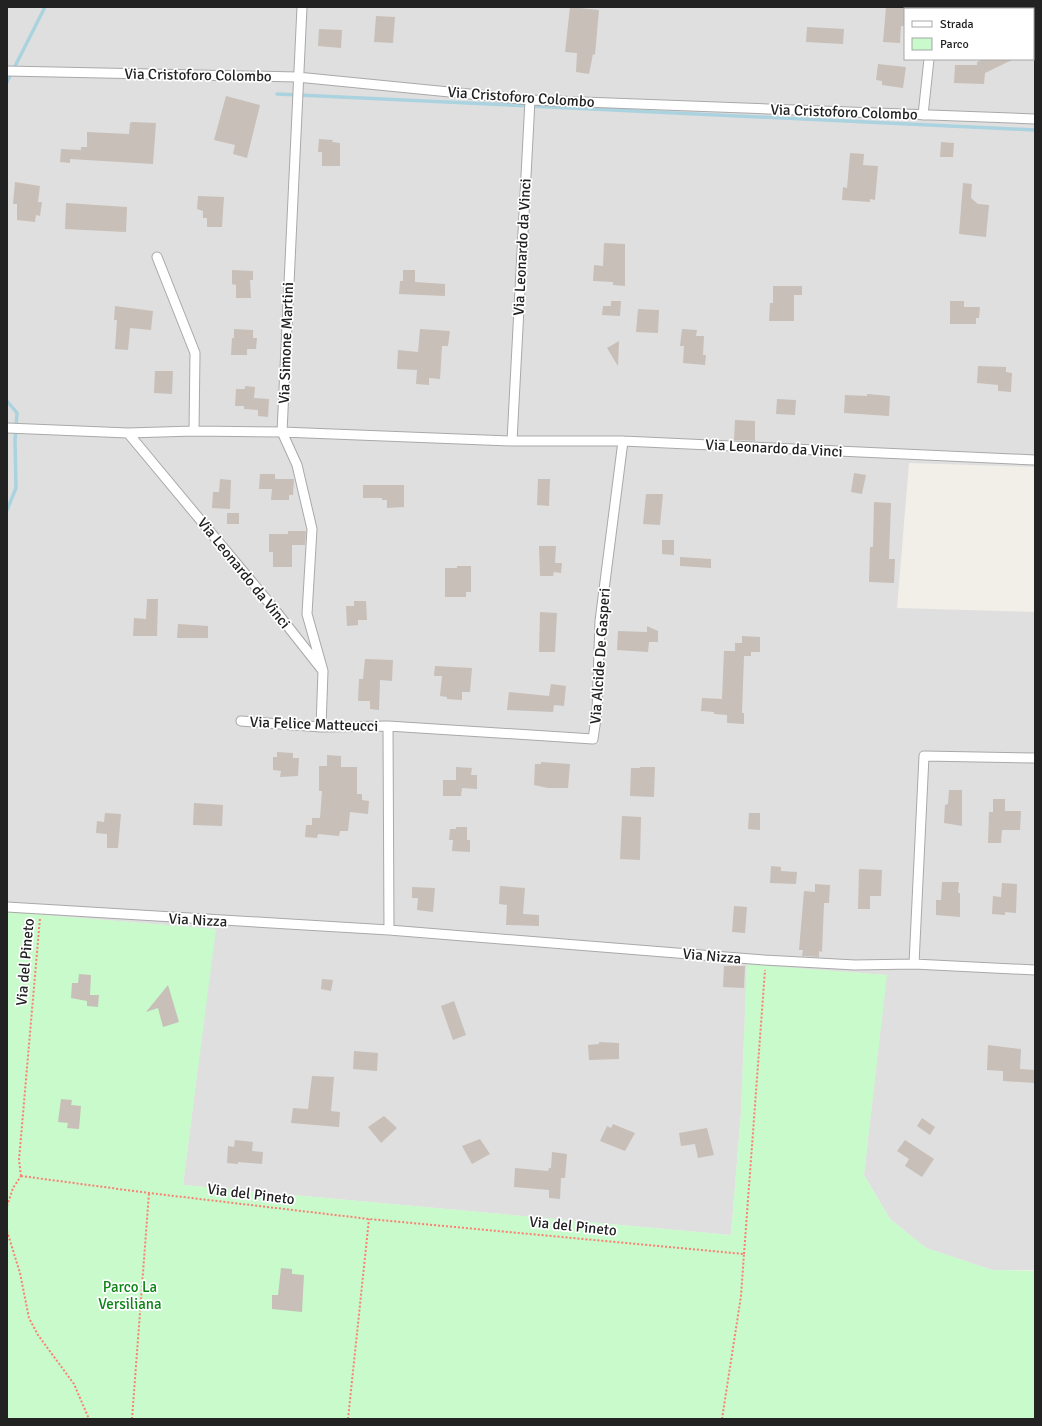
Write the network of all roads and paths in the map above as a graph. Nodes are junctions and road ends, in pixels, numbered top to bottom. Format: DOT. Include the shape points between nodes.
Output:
graph roads {
  1 [pos="302,7"];
  2 [pos="929,60"];
  3 [pos="7,71"];
  4 [pos="297,77"];
  5 [pos="530,100"];
  6 [pos="923,115"];
  7 [pos="1035,119"];
  8 [pos="157,257"];
  9 [pos="9,428"];
  10 [pos="194,431"];
  11 [pos="282,432"];
  12 [pos="128,433"];
  13 [pos="512,441"];
  14 [pos="623,441"];
  15 [pos="1035,460"];
  16 [pos="323,671"];
  17 [pos="241,721"];
  18 [pos="388,726"];
  19 [pos="321,727"];
  20 [pos="1035,758"];
  21 [pos="7,907"];
  22 [pos="41,910"];
  23 [pos="390,930"];
  24 [pos="764,960"];
  25 [pos="914,964"];
  26 [pos="1035,970"];
  27 [pos="21,1176"];
  28 [pos="149,1193"];
  29 [pos="7,1206"];
  30 [pos="369,1219"];
  31 [pos="7,1231"];
  32 [pos="744,1254"];
  33 [pos="89,1419"];
  34 [pos="132,1419"];
  35 [pos="348,1419"];
  36 [pos="722,1419"];
  1 -- 4 [label="street, Via Simone Martini"];
  2 -- 6 [label="street"];
  3 -- 4 [label="street, Via Cristoforo Colombo"];
  4 -- 5 [label="street, Via Cristoforo Colombo"];
  4 -- 11 [label="street, Via Simone Martini"];
  5 -- 6 [label="street, Via Cristoforo Colombo"];
  5 -- 13 [label="street, Via Leonardo da Vinci"];
  6 -- 7 [label="street, Via Cristoforo Colombo"];
  8 -- 10 [label="street" via="195,353"];
  9 -- 12 [label="street, Via Leonardo da Vinci"];
  10 -- 11 [label="street, Via Leonardo da Vinci"];
  10 -- 12 [label="street, Via Leonardo da Vinci"];
  11 -- 13 [label="street, Via Leonardo da Vinci"];
  11 -- 16 [label="street, Via Simone Martini" via="297,465 312,529 307,614"];
  12 -- 16 [label="street, Via Leonardo da Vinci"];
  13 -- 14 [label="street, Via Leonardo da Vinci"];
  14 -- 15 [label="street, Via Leonardo da Vinci"];
  14 -- 18 [label="street, Via Alcide De Gasperi" via="600,621 594,739"];
  16 -- 19 [label="street"];
  17 -- 19 [label="street, Via Felice Matteucci"];
  18 -- 19 [label="street, Via Felice Matteucci"];
  18 -- 23 [label="street"];
  20 -- 25 [label="street" via="924,756"];
  21 -- 22 [label="street, Via Nizza"];
  22 -- 23 [label="street, Via Nizza"];
  22 -- 27 [label="path, Via del Pineto" via="20,1160"];
  23 -- 24 [label="street, Via Nizza"];
  24 -- 25 [label="street, Via Nizza" via="855,965"];
  24 -- 32 [label="path" via="763,1006"];
  25 -- 26 [label="street, Via Nizza"];
  27 -- 28 [label="path, Via del Pineto"];
  27 -- 29 [label="path" via="13,1188"];
  28 -- 30 [label="path, Via del Pineto"];
  28 -- 34 [label="path"];
  30 -- 32 [label="path, Via del Pineto"];
  30 -- 35 [label="path"];
  31 -- 33 [label="path" via="20,1273 29,1318 38,1335 74,1384"];
  32 -- 36 [label="path" via="741,1296"];
}
